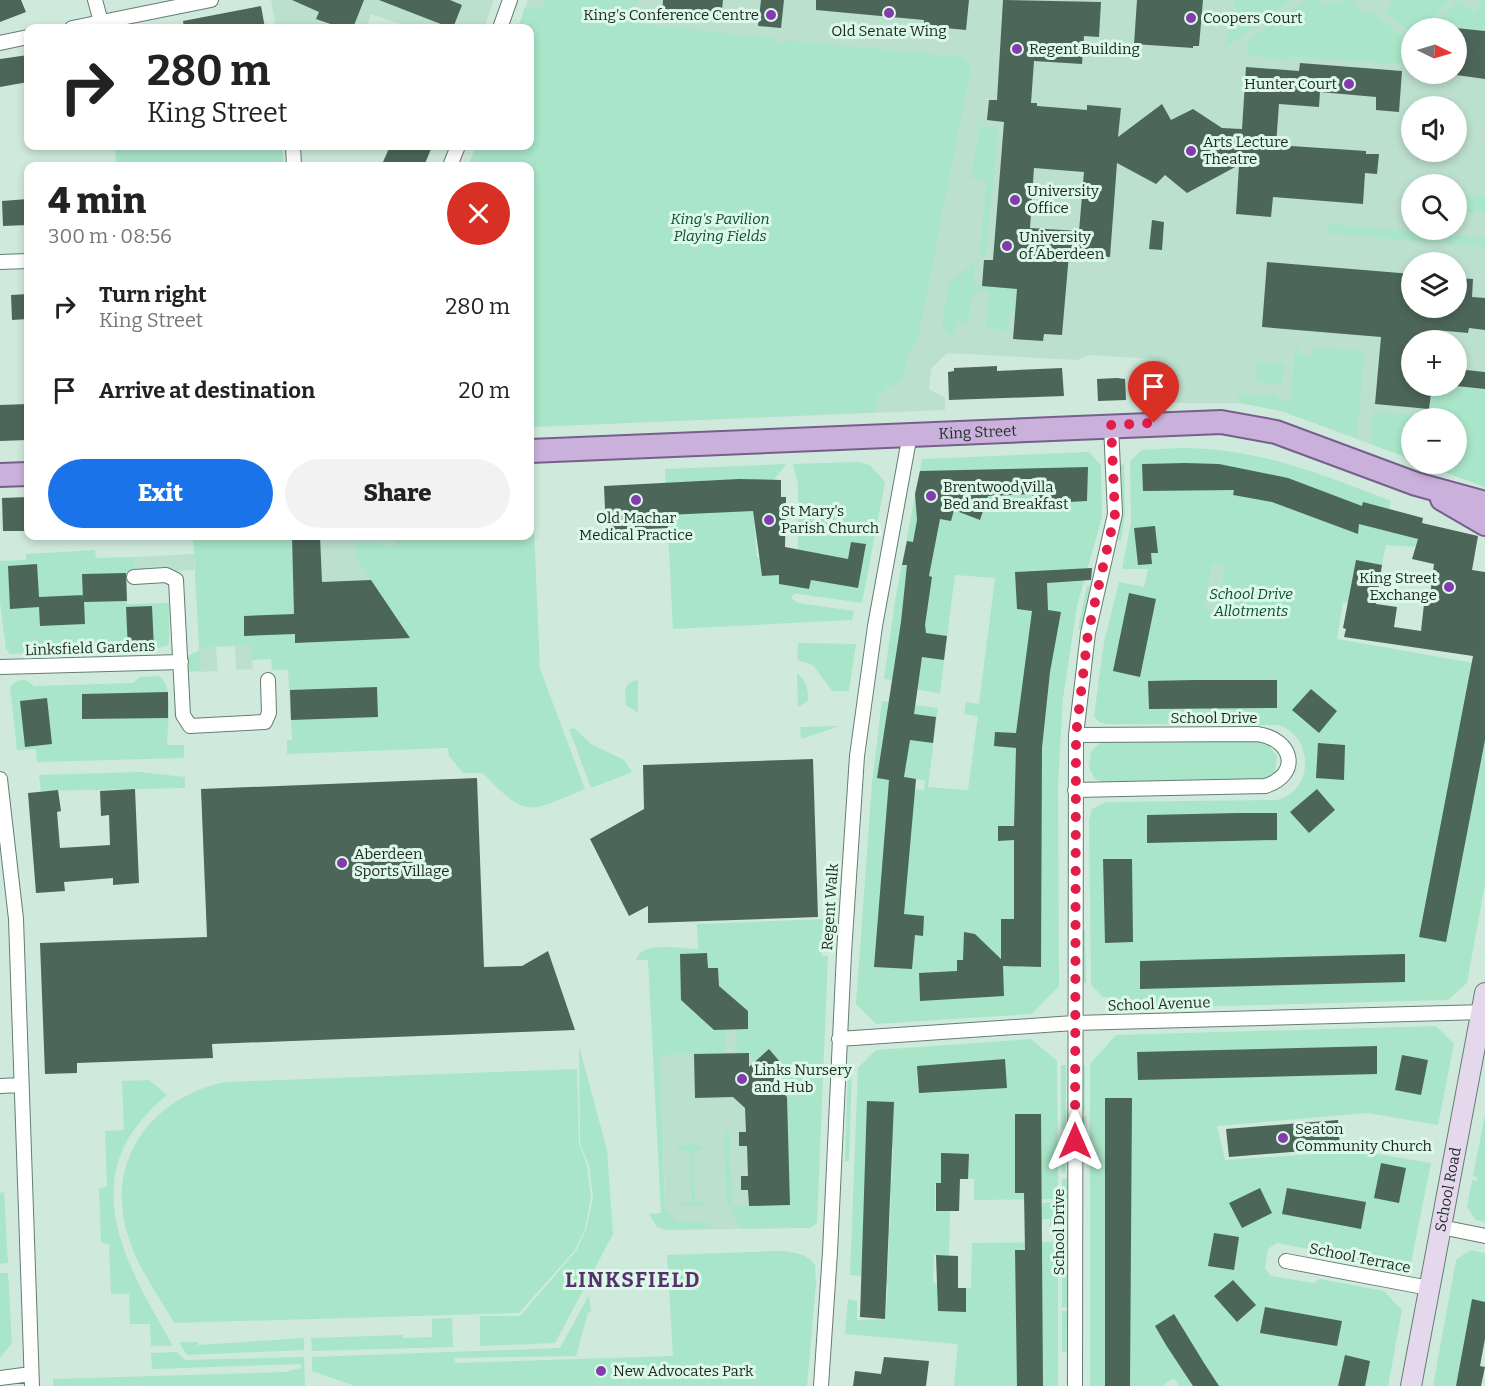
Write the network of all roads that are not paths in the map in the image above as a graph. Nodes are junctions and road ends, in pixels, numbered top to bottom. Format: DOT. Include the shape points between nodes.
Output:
graph roads {
  1 [pos="95,0"];
  2 [pos="211,0"];
  3 [pos="510,0"];
  4 [pos="101,22"];
  5 [pos="91,24"];
  6 [pos="501,24"];
  7 [pos="24,38"];
  8 [pos="0,43"];
  9 [pos="24,261"];
  10 [pos="0,262"];
  11 [pos="1111,425"];
  12 [pos="910,434"];
  13 [pos="534,451"];
  14 [pos="24,474"];
  15 [pos="0,475"];
  16 [pos="1416,484"];
  17 [pos="1485,503"];
  18 [pos="1485,524"];
  19 [pos="134,577"];
  20 [pos="181,662"];
  21 [pos="0,667"];
  22 [pos="268,680"];
  23 [pos="1076,735"];
  24 [pos="0,779"];
  25 [pos="1075,790"];
  26 [pos="2,806"];
  27 [pos="1484,1006"];
  28 [pos="1074,1023"];
  29 [pos="839,1039"];
  30 [pos="21,1085"];
  31 [pos="0,1086"];
  32 [pos="1441,1227"];
  33 [pos="1485,1236"];
  34 [pos="1286,1261"];
  35 [pos="1429,1288"];
  36 [pos="0,1378"];
  37 [pos="32,1380"];
  38 [pos="821,1386"];
  39 [pos="1075,1386"];
  40 [pos="1411,1386"];
  1 -- 4 [label="street"];
  2 -- 4 [label="street"];
  3 -- 6 [label="street"];
  4 -- 5 [label="street"];
  7 -- 8 [label="street"];
  9 -- 10 [label="street"];
  11 -- 12 [label="main road, King Street"];
  11 -- 16 [label="main road, King Street" via="1209,422 1253,427"];
  11 -- 23 [label="street, School Drive" via="1115,514 1088,633"];
  12 -- 13 [label="main road, King Street"];
  12 -- 29 [label="street, Regent Walk" via="862,718"];
  14 -- 15 [label="main road"];
  16 -- 17 [label="main road, King Street"];
  16 -- 18 [label="main road, King Street"];
  19 -- 20 [label="street" via="166,575 176,580"];
  20 -- 21 [label="street, Linksfield Gardens"];
  20 -- 22 [label="street" via="183,715 195,727 265,722 269,712"];
  23 -- 25 [label="street, School Drive"];
  23 -- 25 [label="street, School Drive" via="1265,735 1284,745 1289,759 1285,773 1276,783 1265,786"];
  24 -- 26 [label="street"];
  25 -- 28 [label="street, School Drive"];
  26 -- 30 [label="street" via="16,919"];
  27 -- 28 [label="street, School Avenue"];
  27 -- 32 [label="street, School Road"];
  28 -- 29 [label="street, School Avenue"];
  28 -- 39 [label="street, School Drive"];
  29 -- 38 [label="street, Regent Walk"];
  30 -- 31 [label="street"];
  30 -- 37 [label="street"];
  32 -- 33 [label="street"];
  32 -- 35 [label="street, School Road"];
  34 -- 35 [label="street, School Terrace"];
  35 -- 40 [label="street, School Road"];
  36 -- 37 [label="street"];
}
